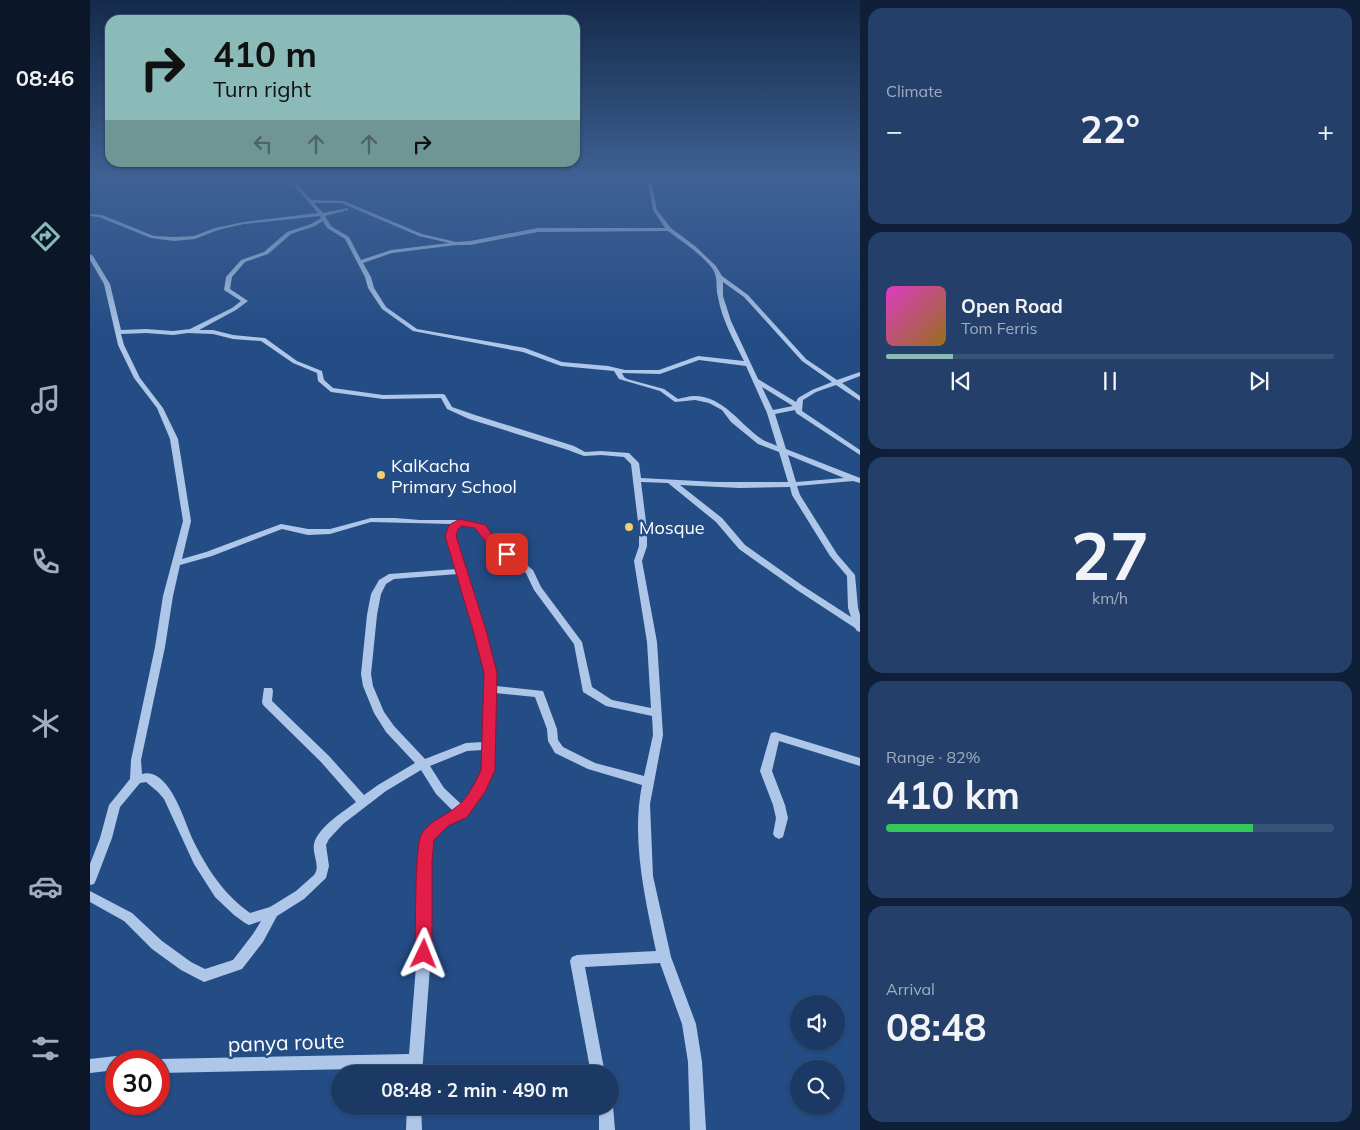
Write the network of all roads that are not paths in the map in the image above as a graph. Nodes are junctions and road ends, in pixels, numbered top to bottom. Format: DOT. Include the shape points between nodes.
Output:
graph roads {
  1 [pos="140,232"];
  2 [pos="210,232"];
  3 [pos="293,232"];
  4 [pos="337,232"];
  5 [pos="413,232"];
  6 [pos="529,232"];
  7 [pos="672,232"];
  8 [pos="457,242"];
  9 [pos="90,256"];
  10 [pos="359,262"];
  11 [pos="720,277"];
  12 [pos="188,331"];
  13 [pos="118,332"];
  14 [pos="749,364"];
  15 [pos="617,370"];
  16 [pos="860,374"];
  17 [pos="755,379"];
  18 [pos="836,382"];
  19 [pos="860,399"];
  20 [pos="798,407"];
  21 [pos="771,413"];
  22 [pos="782,449"];
  23 [pos="860,453"];
  24 [pos="637,480"];
  25 [pos="857,480"];
  26 [pos="670,482"];
  27 [pos="792,485"];
  28 [pos="460,522"];
  29 [pos="175,564"];
  30 [pos="462,572"];
  31 [pos="855,575"];
  32 [pos="859,627"];
  33 [pos="492,689"];
  34 [pos="268,691"];
  35 [pos="656,713"];
  36 [pos="487,746"];
  37 [pos="860,762"];
  38 [pos="422,764"];
  39 [pos="136,780"];
  40 [pos="648,782"];
  41 [pos="364,803"];
  42 [pos="461,812"];
  43 [pos="779,834"];
  44 [pos="90,880"];
  45 [pos="90,896"];
  46 [pos="272,912"];
  47 [pos="664,957"];
  48 [pos="105,1065"];
  49 [pos="415,1065"];
  50 [pos="596,1065"];
  51 [pos="90,1066"];
  52 [pos="170,1066"];
  53 [pos="331,1067"];
  54 [pos="414,1115"];
  55 [pos="606,1115"];
  56 [pos="414,1130"];
  57 [pos="607,1130"];
  58 [pos="698,1130"];
  1 -- 2 [label="street" via="174,239"];
  3 -- 12 [label="street" via="266,253 243,261 232,273 227,290 245,301 200,328"];
  4 -- 10 [label="street" via="348,238"];
  5 -- 8 [label="street"];
  6 -- 8 [label="street" via="470,243"];
  7 -- 11 [label="street" via="707,260"];
  8 -- 10 [label="street" via="391,252"];
  9 -- 13 [label="street" via="107,284"];
  10 -- 15 [label="street" via="370,288 384,308 415,330 525,350 561,364"];
  11 -- 14 [label="street" via="720,296 728,321"];
  11 -- 18 [label="street" via="746,296 804,360"];
  12 -- 13 [label="street"];
  12 -- 24 [label="street" via="263,339 295,362 320,372 321,381 331,390 383,397 443,396 449,408 584,454 626,455 635,463"];
  13 -- 29 [label="street" via="138,378 160,408 174,439 187,521"];
  14 -- 15 [label="street" via="698,358 660,372"];
  14 -- 17 [label="street"];
  15 -- 22 [label="street" via="621,378 662,390 677,401 695,398 711,402 724,409 761,442"];
  16 -- 18 [label="street"];
  17 -- 20 [label="street"];
  17 -- 21 [label="street"];
  18 -- 19 [label="street"];
  18 -- 20 [label="street" via="800,399"];
  20 -- 21 [label="street"];
  20 -- 23 [label="street" via="798,412"];
  21 -- 22 [label="street"];
  22 -- 25 [label="street"];
  22 -- 27 [label="street"];
  24 -- 26 [label="street"];
  24 -- 35 [label="street" via="643,530 638,561 652,642"];
  25 -- 27 [label="street"];
  26 -- 27 [label="street"];
  26 -- 32 [label="street" via="719,520 742,547"];
  27 -- 31 [label="street" via="834,556"];
  28 -- 29 [label="street" via="371,520 330,531 308,532 281,526"];
  28 -- 30 [label="street" via="453,527 451,536"];
  28 -- 35 [label="street" via="482,527 497,547 530,572 537,588 579,644 587,688 604,701"];
  29 -- 39 [label="street" via="136,760"];
  30 -- 33 [label="street" via="489,664"];
  30 -- 38 [label="street" via="386,578 376,594 366,674 368,686 379,713 390,729"];
  31 -- 32 [label="street" via="853,608"];
  33 -- 36 [label="street"];
  33 -- 40 [label="street" via="538,694 552,730 553,742 559,750 592,766"];
  34 -- 41 [label="street" via="267,702"];
  35 -- 40 [label="street" via="658,735"];
  36 -- 38 [label="street" via="466,747"];
  36 -- 42 [label="street" via="488,770 480,788"];
  37 -- 43 [label="street" via="775,736 766,771 782,818"];
  38 -- 41 [label="street"];
  38 -- 42 [label="street" via="440,791"];
  39 -- 44 [label="street" via="115,806"];
  39 -- 46 [label="street" via="147,777 155,781 170,797 197,858 222,899 249,919"];
  40 -- 47 [label="street" via="644,804 647,876"];
  41 -- 46 [label="street" via="324,836 320,845 322,874 318,879 300,895"];
  42 -- 49 [label="street" via="443,822 427,837 424,954"];
  45 -- 46 [label="street" via="128,917 157,945 204,976 238,965"];
  47 -- 50 [label="street" via="577,961"];
  47 -- 58 [label="street" via="689,1024 695,1062"];
  48 -- 51 [label="street"];
  52 -- 53 [label="street, panya route"];
  54 -- 56 [label="street"];
  55 -- 57 [label="street"];
}
